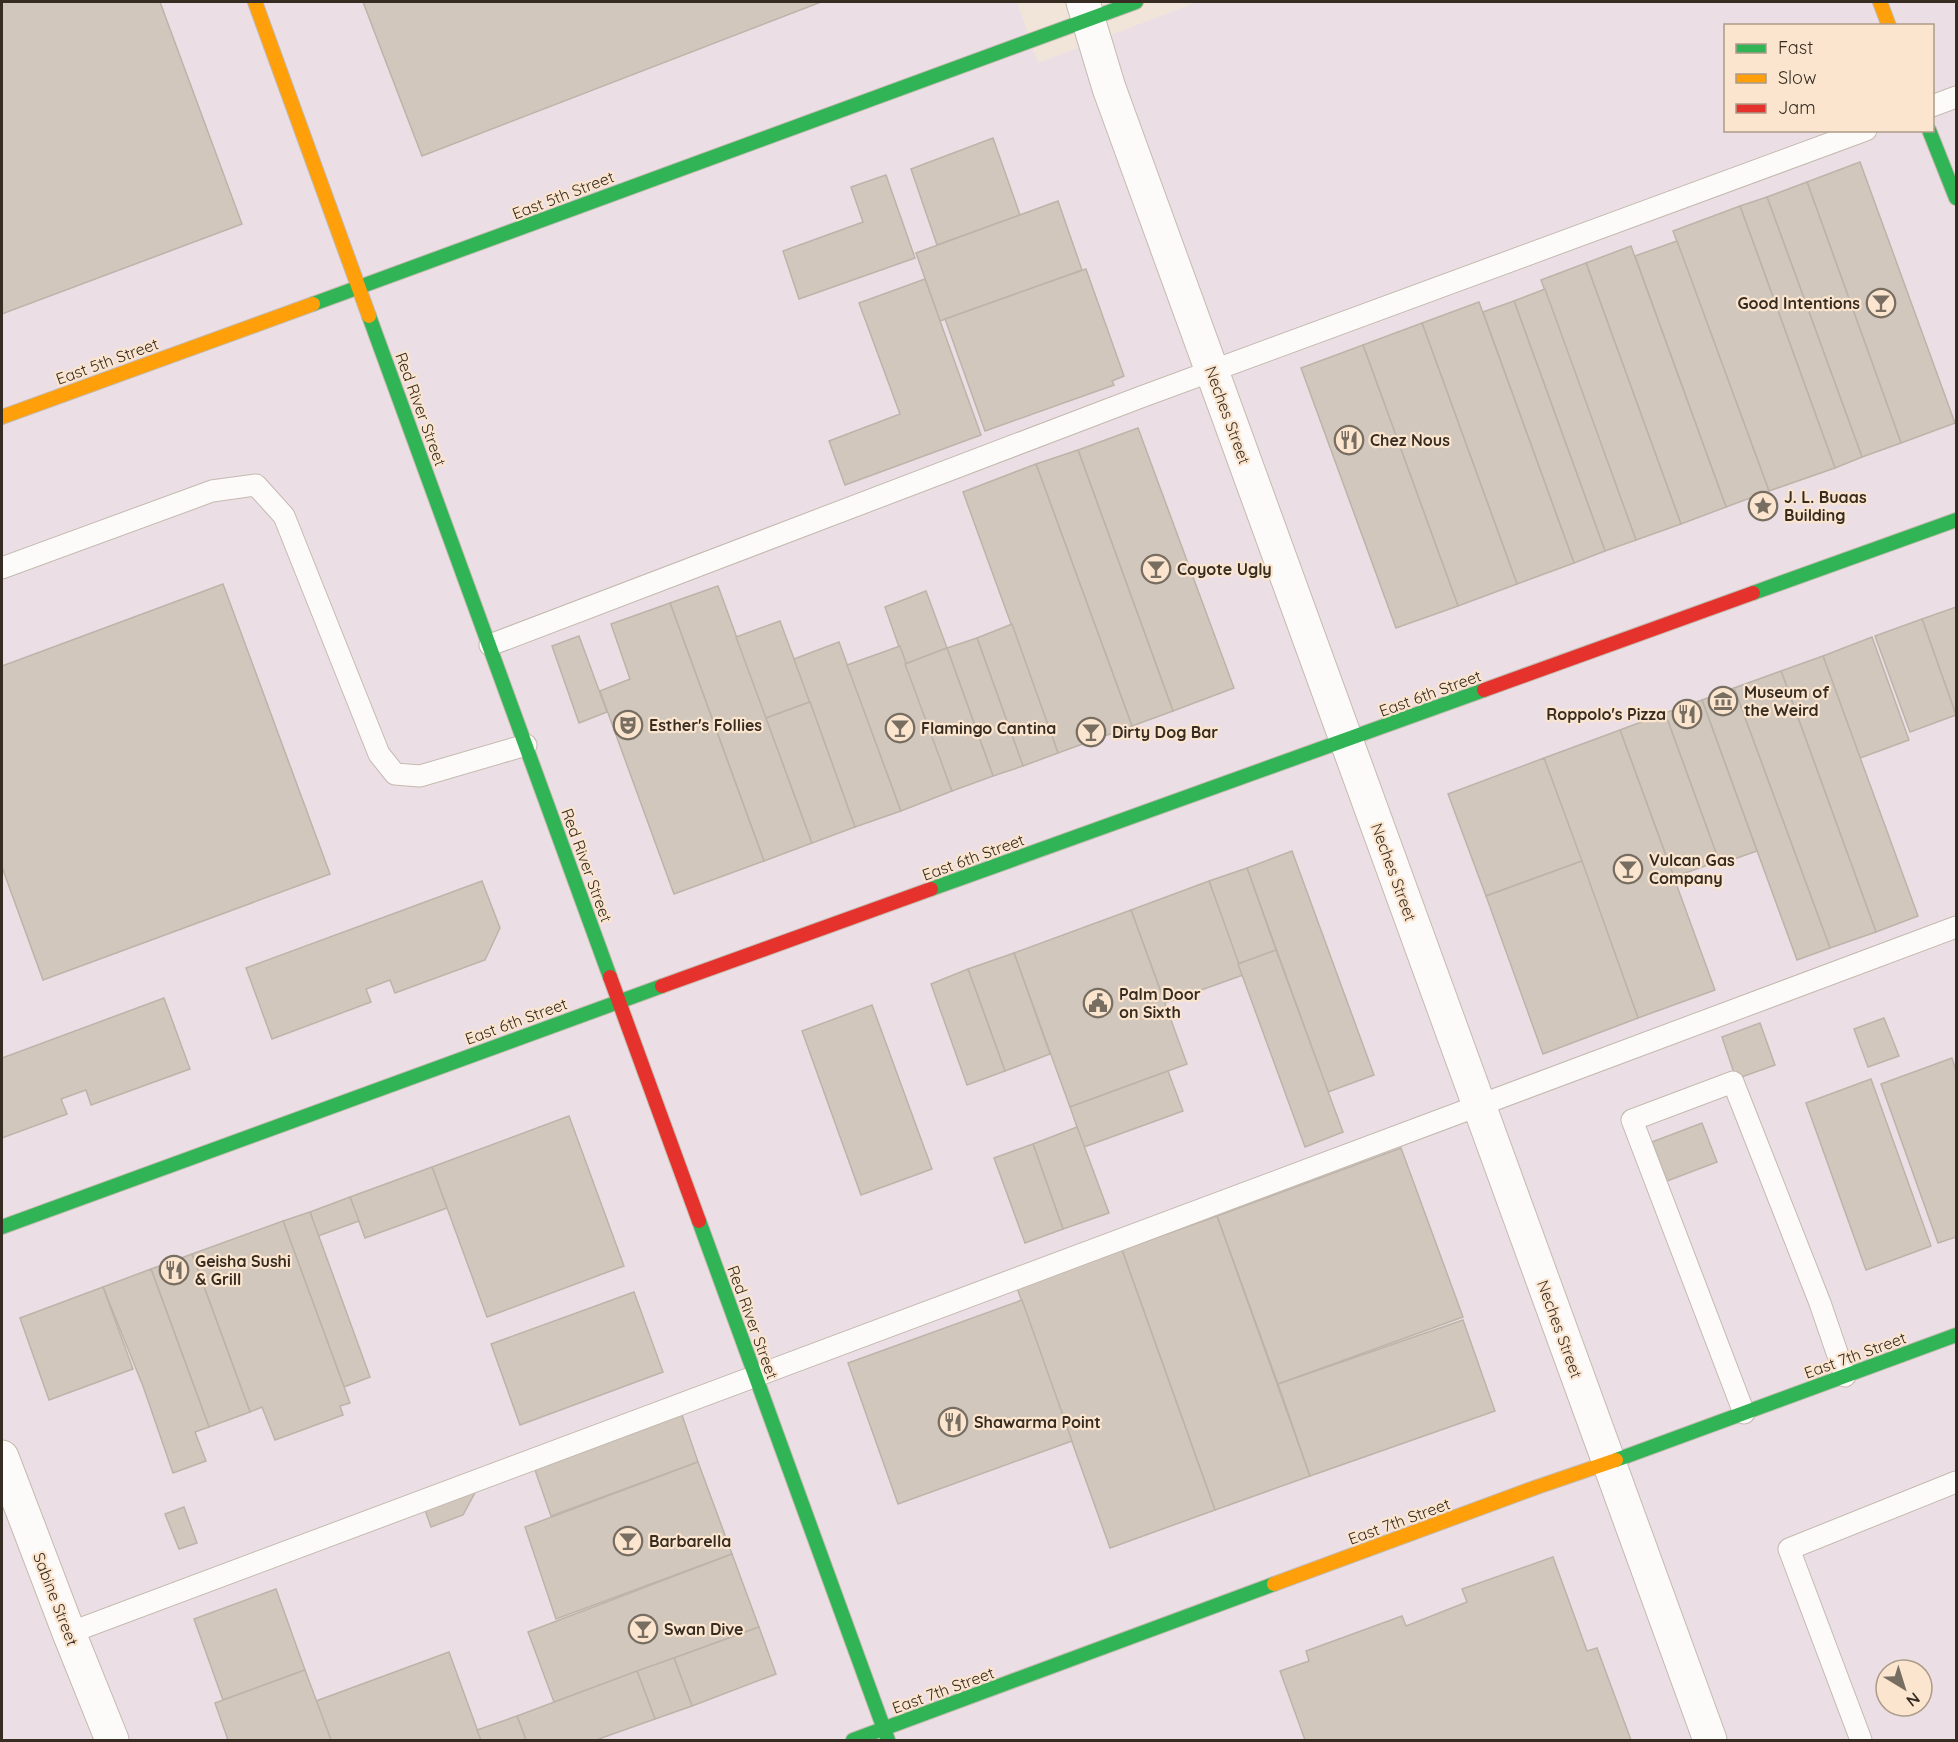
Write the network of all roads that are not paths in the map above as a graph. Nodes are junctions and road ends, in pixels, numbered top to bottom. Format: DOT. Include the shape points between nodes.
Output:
graph roads {
  1 [pos="255,2"];
  2 [pos="1136,2"];
  3 [pos="1880,2"];
  4 [pos="1085,10"];
  5 [pos="1888,24"];
  6 [pos="1956,97"];
  7 [pos="1934,105"];
  8 [pos="1861,132"];
  9 [pos="1930,132"];
  10 [pos="1956,198"];
  11 [pos="359,287"];
  12 [pos="1212,371"];
  13 [pos="2,417"];
  14 [pos="1956,520"];
  15 [pos="2,568"];
  16 [pos="489,645"];
  17 [pos="1346,741"];
  18 [pos="526,745"];
  19 [pos="1956,927"];
  20 [pos="619,1001"];
  21 [pos="1479,1106"];
  22 [pos="2,1227"];
  23 [pos="1956,1335"];
  24 [pos="756,1376"];
  25 [pos="1845,1376"];
  26 [pos="1744,1413"];
  27 [pos="2,1457"];
  28 [pos="1609,1463"];
  29 [pos="1956,1482"];
  30 [pos="69,1633"];
  31 [pos="886,1735"];
  32 [pos="112,1740"];
  33 [pos="854,1740"];
  34 [pos="1710,1740"];
  35 [pos="1861,1740"];
  1 -- 11 [label="main road, Red River Street"];
  2 -- 4 [label="main road, East 5th Street"];
  3 -- 5 [label="main road"];
  4 -- 11 [label="main road, East 5th Street"];
  4 -- 12 [label="street, Neches Street" via="1109,88"];
  6 -- 7 [label="lane"];
  8 -- 12 [label="lane"];
  9 -- 10 [label="main road"];
  11 -- 13 [label="main road, East 5th Street"];
  11 -- 16 [label="main road, Red River Street"];
  12 -- 16 [label="lane"];
  12 -- 17 [label="street, Neches Street"];
  14 -- 17 [label="main road, East 6th Street"];
  15 -- 18 [label="lane" via="212,491 256,485 284,516 379,754 395,774 420,776"];
  16 -- 18 [label="main road, Red River Street"];
  17 -- 20 [label="main road, East 6th Street"];
  17 -- 21 [label="street, Neches Street"];
  18 -- 20 [label="main road, Red River Street"];
  19 -- 21 [label="lane"];
  20 -- 22 [label="main road, East 6th Street"];
  20 -- 24 [label="main road, Red River Street"];
  21 -- 24 [label="lane"];
  21 -- 28 [label="street, Neches Street"];
  23 -- 25 [label="main road, East 7th Street"];
  24 -- 30 [label="lane"];
  24 -- 31 [label="main road, Red River Street"];
  25 -- 26 [label="main road, East 7th Street"];
  25 -- 26 [label="lane" via="1733,1082 1632,1120"];
  26 -- 28 [label="main road, East 7th Street"];
  27 -- 30 [label="street, Sabine Street"];
  28 -- 31 [label="main road, East 7th Street" via="1526,1491"];
  28 -- 34 [label="street, Neches Street"];
  29 -- 35 [label="lane" via="1790,1549"];
  30 -- 32 [label="street, Sabine Street"];
  31 -- 33 [label="main road, East 7th Street"];
}
